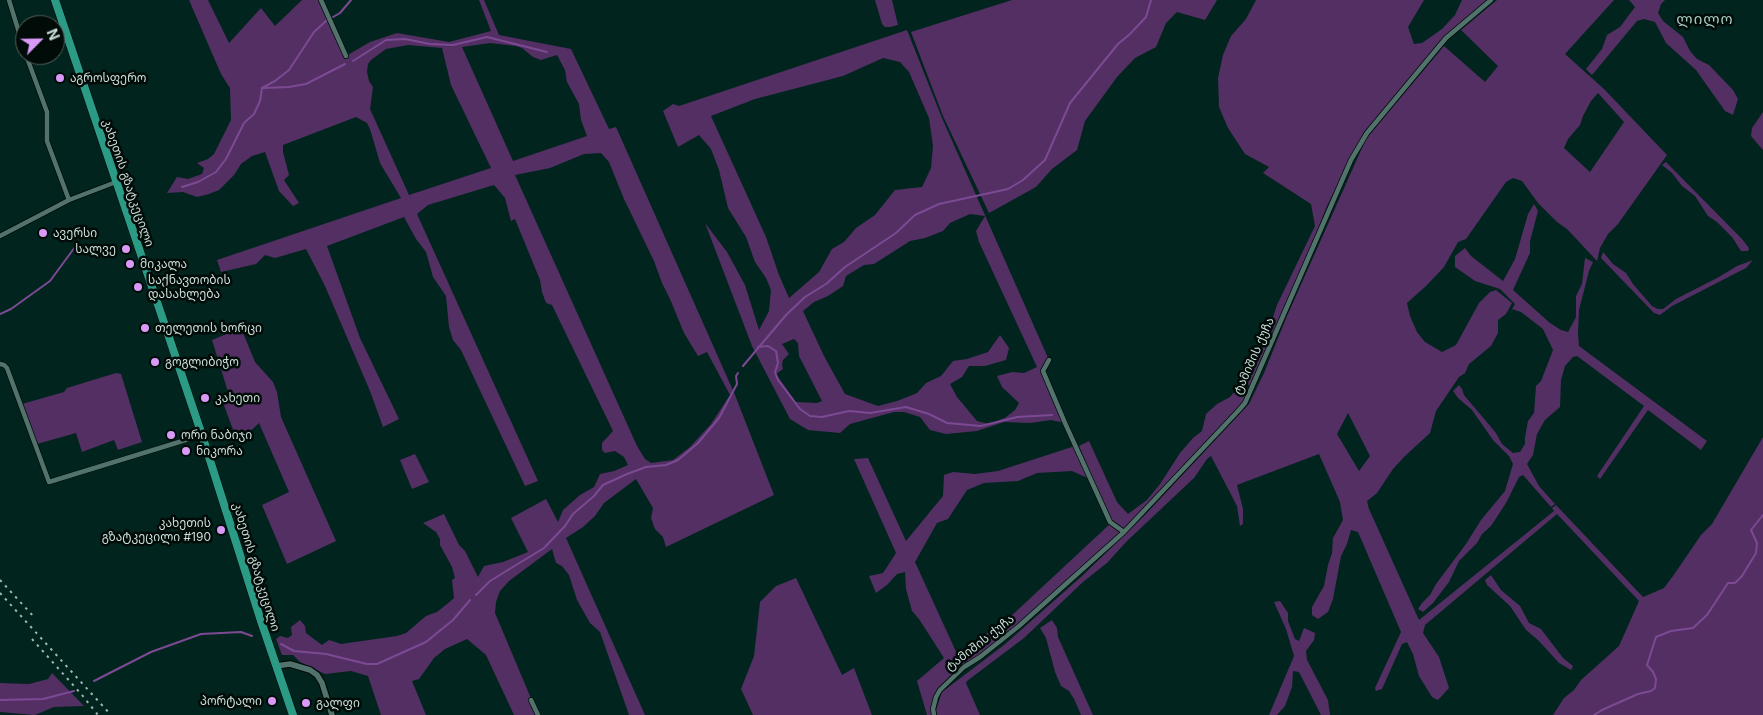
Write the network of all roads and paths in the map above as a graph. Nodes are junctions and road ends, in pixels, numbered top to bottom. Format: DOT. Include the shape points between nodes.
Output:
graph roads {
  1 [pos="8,0"];
  2 [pos="55,0"];
  3 [pos="321,0"];
  4 [pos="1491,0"];
  5 [pos="15,21"];
  6 [pos="346,56"];
  7 [pos="30,65"];
  8 [pos="116,182"];
  9 [pos="69,200"];
  10 [pos="0,236"];
  11 [pos="1049,360"];
  12 [pos="0,364"];
  13 [pos="202,435"];
  14 [pos="1124,532"];
  15 [pos="276,666"];
  16 [pos="531,700"];
  17 [pos="293,715"];
  18 [pos="332,715"];
  19 [pos="538,715"];
  20 [pos="934,715"];
  1 -- 5 [label="street"];
  2 -- 8 [label="highway, კახეთის გზატკეცილი"];
  3 -- 6 [label="street"];
  4 -- 14 [label="street, ტამიშის ქუჩა" via="1446,38 1367,133 1245,403"];
  7 -- 9 [label="street" via="47,112 47,141"];
  8 -- 9 [label="street"];
  8 -- 13 [label="highway, კახეთის გზატკეცილი"];
  9 -- 10 [label="street"];
  11 -- 14 [label="street" via="1043,371 1110,522"];
  12 -- 13 [label="street" via="7,368 49,482"];
  13 -- 15 [label="highway, კახეთის გზატკეცილი"];
  14 -- 20 [label="street, ტამიშის ქუჩა" via="1019,626 947,682 936,697"];
  15 -- 17 [label="highway, კახეთის გზატკეცილი"];
  15 -- 18 [label="street" via="290,664 317,675"];
  16 -- 19 [label="street"];
}
